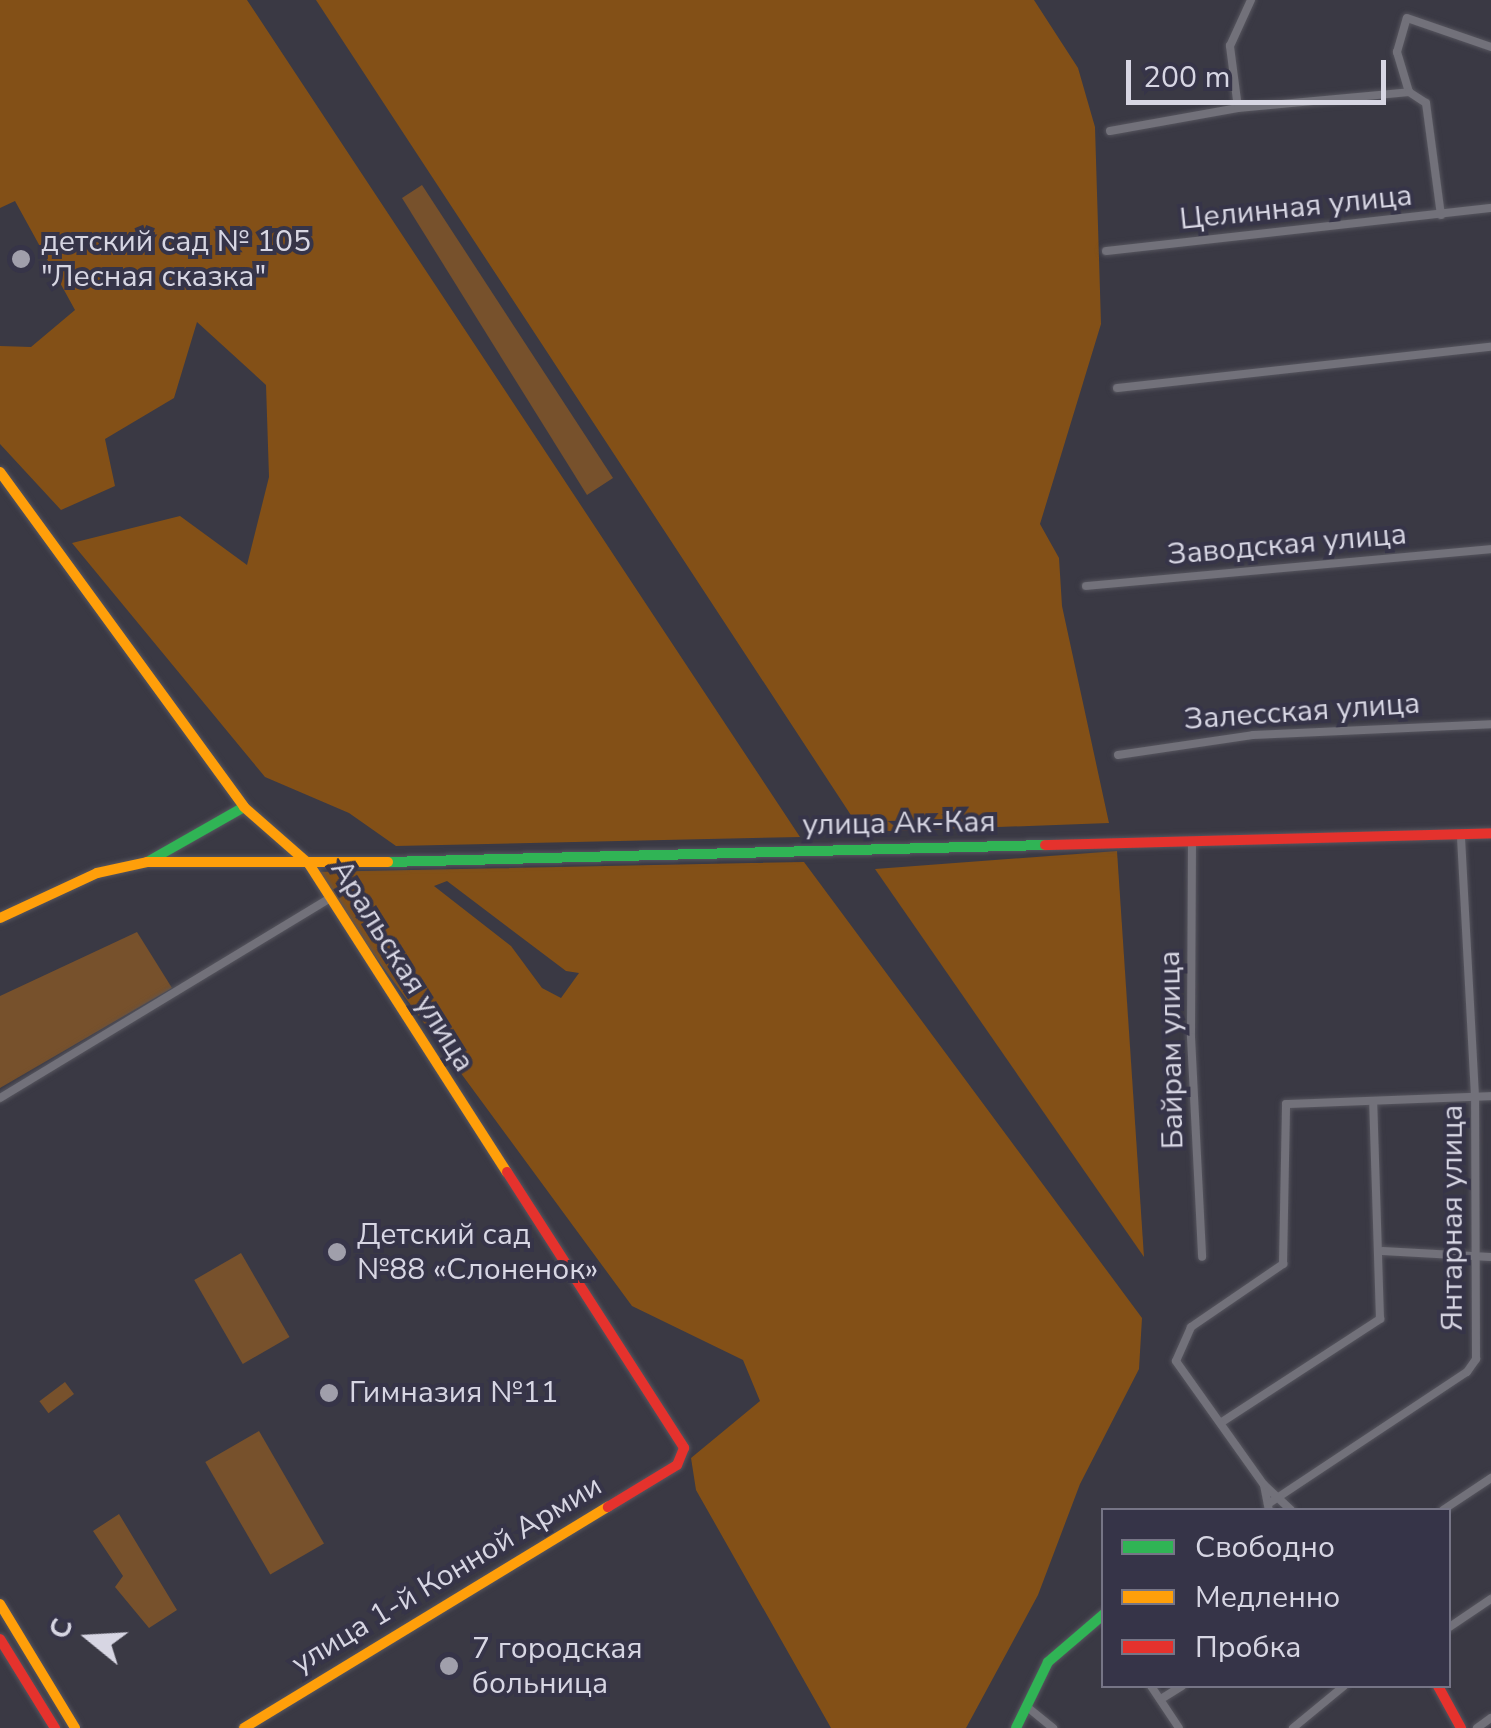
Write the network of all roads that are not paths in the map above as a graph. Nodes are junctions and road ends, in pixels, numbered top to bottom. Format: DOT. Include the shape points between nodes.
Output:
graph roads {
  1 [pos="1251,0"];
  2 [pos="1491,47"];
  3 [pos="1409,92"];
  4 [pos="1238,108"];
  5 [pos="1110,131"];
  6 [pos="1491,208"];
  7 [pos="1441,215"];
  8 [pos="1106,251"];
  9 [pos="1491,347"];
  10 [pos="1118,388"];
  11 [pos="0,472"];
  12 [pos="1491,550"];
  13 [pos="1086,586"];
  14 [pos="1491,724"];
  15 [pos="1118,754"];
  16 [pos="244,807"];
  17 [pos="1491,833"];
  18 [pos="1461,834"];
  19 [pos="1192,842"];
  20 [pos="148,862"];
  21 [pos="308,864"];
  22 [pos="328,899"];
  23 [pos="0,918"];
  24 [pos="1476,1096"];
  25 [pos="1491,1096"];
  26 [pos="0,1098"];
  27 [pos="1374,1101"];
  28 [pos="1382,1251"];
  29 [pos="1202,1257"];
  30 [pos="1476,1257"];
  31 [pos="1491,1257"];
  32 [pos="1222,1422"];
  33 [pos="677,1465"];
  34 [pos="1491,1478"];
  35 [pos="1264,1485"];
  36 [pos="1278,1498"];
  37 [pos="1268,1507"];
  38 [pos="1290,1508"];
  39 [pos="1445,1508"];
  40 [pos="1491,1599"];
  41 [pos="0,1604"];
  42 [pos="1101,1616"];
  43 [pos="1451,1626"];
  44 [pos="0,1638"];
  45 [pos="38,1667"];
  46 [pos="23,1675"];
  47 [pos="1152,1688"];
  48 [pos="1179,1688"];
  49 [pos="1342,1688"];
  50 [pos="1439,1688"];
  51 [pos="1160,1699"];
  52 [pos="1026,1706"];
  53 [pos="1491,1718"];
  54 [pos="55,1728"];
  55 [pos="75,1728"];
  56 [pos="244,1728"];
  57 [pos="1016,1728"];
  58 [pos="1053,1728"];
  59 [pos="1179,1728"];
  60 [pos="1293,1728"];
  61 [pos="1461,1728"];
  62 [pos="1477,1728"];
  1 -- 4 [label="street" via="1230,46"];
  2 -- 3 [label="street" via="1407,18 1396,52"];
  3 -- 4 [label="street"];
  3 -- 7 [label="street" via="1426,103"];
  4 -- 5 [label="street"];
  6 -- 7 [label="street, Целинная улица"];
  7 -- 8 [label="street, Целинная улица"];
  9 -- 10 [label="street"];
  11 -- 16 [label="street, Аральская улица"];
  12 -- 13 [label="street, Заводская улица"];
  14 -- 15 [label="street, Залесская улица" via="1253,734"];
  16 -- 20 [label="street"];
  16 -- 21 [label="street, Аральская улица"];
  17 -- 18 [label="street, улица Ак-Кая"];
  18 -- 19 [label="street, улица Ак-Кая"];
  18 -- 24 [label="street, Янтарная улица"];
  19 -- 21 [label="street, улица Ак-Кая"];
  19 -- 29 [label="street, Байрам улица" via="1191,1038"];
  20 -- 21 [label="street"];
  20 -- 23 [label="street" via="97,873"];
  21 -- 22 [label="street, Аральская улица"];
  22 -- 26 [label="street"];
  22 -- 33 [label="street, Аральская улица" via="684,1448"];
  24 -- 25 [label="street"];
  24 -- 27 [label="street"];
  24 -- 30 [label="street, Янтарная улица"];
  27 -- 28 [label="street"];
  27 -- 32 [label="street" via="1286,1104 1284,1264 1191,1327 1176,1361"];
  28 -- 30 [label="street"];
  28 -- 32 [label="street" via="1380,1319"];
  30 -- 31 [label="street"];
  30 -- 36 [label="street, Янтарная улица" via="1476,1359 1467,1372"];
  32 -- 35 [label="street"];
  33 -- 56 [label="street, улица 1-й Конной Армии"];
  34 -- 39 [label="street"];
  35 -- 36 [label="street"];
  35 -- 37 [label="street"];
  36 -- 37 [label="street, Янтарная улица"];
  36 -- 38 [label="street"];
  40 -- 43 [label="street"];
  41 -- 45 [label="street"];
  42 -- 52 [label="street" via="1060,1648"];
  44 -- 46 [label="street"];
  45 -- 46 [label="street"];
  45 -- 55 [label="street"];
  46 -- 54 [label="street"];
  47 -- 51 [label="street"];
  48 -- 51 [label="street"];
  49 -- 60 [label="street"];
  50 -- 61 [label="street"];
  51 -- 59 [label="street"];
  52 -- 57 [label="street"];
  52 -- 58 [label="street"];
  53 -- 62 [label="street"];
}
